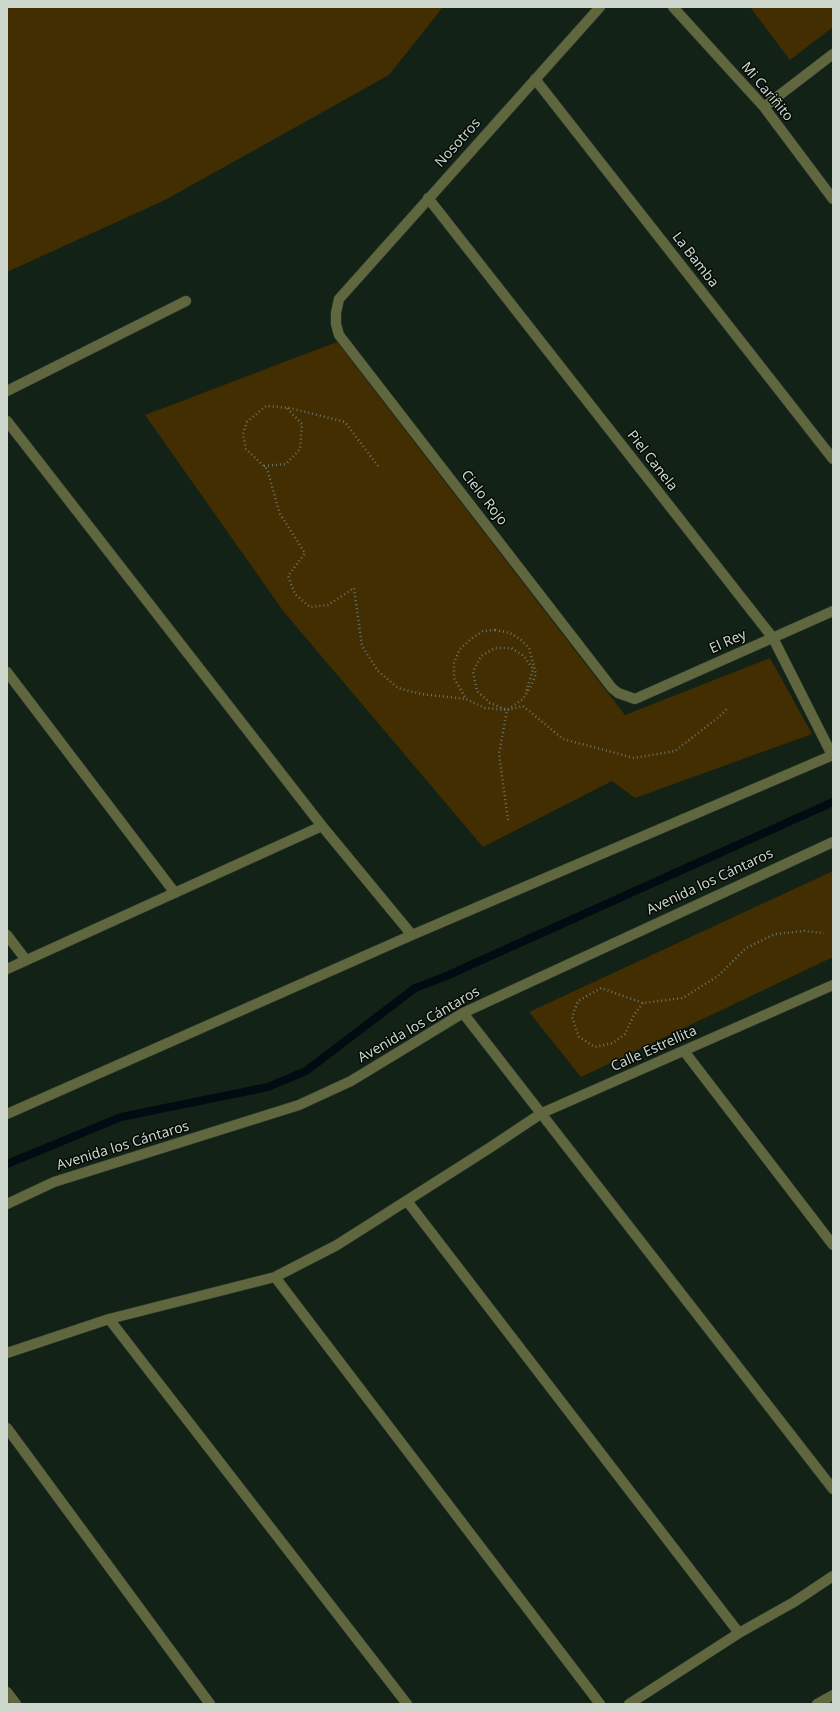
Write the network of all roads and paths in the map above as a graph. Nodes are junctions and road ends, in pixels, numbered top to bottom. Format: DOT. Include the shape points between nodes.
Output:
graph roads {
  1 [pos="600,7"];
  2 [pos="673,7"];
  3 [pos="833,54"];
  4 [pos="535,79"];
  5 [pos="764,107"];
  6 [pos="428,198"];
  7 [pos="833,199"];
  8 [pos="339,299"];
  9 [pos="186,301"];
  10 [pos="7,391"];
  11 [pos="286,407"];
  12 [pos="7,421"];
  13 [pos="833,459"];
  14 [pos="264,466"];
  15 [pos="378,466"];
  16 [pos="833,611"];
  17 [pos="773,638"];
  18 [pos="7,672"];
  19 [pos="466,699"];
  20 [pos="523,699"];
  21 [pos="635,699"];
  22 [pos="728,708"];
  23 [pos="507,710"];
  24 [pos="833,755"];
  25 [pos="508,820"];
  26 [pos="322,826"];
  27 [pos="833,842"];
  28 [pos="175,893"];
  29 [pos="824,933"];
  30 [pos="7,935"];
  31 [pos="412,935"];
  32 [pos="26,960"];
  33 [pos="7,969"];
  34 [pos="833,985"];
  35 [pos="643,1003"];
  36 [pos="463,1013"];
  37 [pos="684,1051"];
  38 [pos="542,1113"];
  39 [pos="7,1114"];
  40 [pos="407,1201"];
  41 [pos="7,1204"];
  42 [pos="833,1245"];
  43 [pos="275,1277"];
  44 [pos="109,1319"];
  45 [pos="7,1352"];
  46 [pos="7,1428"];
  47 [pos="833,1489"];
  48 [pos="833,1576"];
  49 [pos="738,1633"];
  50 [pos="7,1692"];
  51 [pos="833,1695"];
  52 [pos="16,1704"];
  53 [pos="210,1704"];
  54 [pos="407,1704"];
  55 [pos="600,1704"];
  56 [pos="629,1704"];
  57 [pos="817,1704"];
  1 -- 4 [label="street, Nosotros"];
  2 -- 5 [label="street, Mi Cariñito"];
  3 -- 5 [label="street"];
  4 -- 6 [label="street, Nosotros"];
  4 -- 13 [label="street, La Bamba"];
  5 -- 7 [label="street, Mi Cariñito"];
  6 -- 8 [label="street, Nosotros"];
  6 -- 17 [label="street, Piel Canela"];
  8 -- 21 [label="street, Cielo Rojo" via="336,312 339,334 612,688 626,697"];
  9 -- 10 [label="street"];
  11 -- 14 [label="path" via="302,424 300,449 286,464"];
  11 -- 14 [label="path" via="266,406 247,422 242,434 246,449"];
  11 -- 15 [label="path" via="345,422"];
  12 -- 26 [label="street"];
  14 -- 19 [label="path" via="280,514 305,553 288,576 295,594 310,607 328,605 354,588 362,646 378,671 398,688 421,694"];
  16 -- 17 [label="street, El Rey"];
  17 -- 21 [label="street, El Rey"];
  17 -- 24 [label="street, Piel Canela"];
  18 -- 28 [label="street"];
  19 -- 20 [label="path" via="454,678 454,663 460,649 471,639 483,631 495,630 510,633 529,648 536,674"];
  19 -- 23 [label="path" via="485,708"];
  20 -- 23 [label="path"];
  20 -- 23 [label="path" via="533,668 524,656 511,648 495,648 481,656 473,672 477,691 490,703"];
  22 -- 23 [label="path" via="675,752 634,758 563,739 523,706"];
  23 -- 25 [label="path" via="499,754"];
  24 -- 31 [label="street"];
  26 -- 28 [label="street"];
  26 -- 31 [label="street"];
  27 -- 36 [label="street, Avenida los Cántaros"];
  28 -- 32 [label="street"];
  29 -- 35 [label="path" via="804,931 775,934 746,948 718,976 683,998"];
  30 -- 32 [label="street"];
  31 -- 39 [label="street"];
  32 -- 33 [label="street"];
  34 -- 37 [label="street, Calle Estrellita"];
  35 -- 35 [label="path" via="625,1034 613,1044 596,1047 579,1037 572,1017 578,1002 601,988"];
  36 -- 38 [label="street"];
  36 -- 41 [label="street, Avenida los Cántaros" via="351,1081 298,1105 54,1182"];
  37 -- 38 [label="street, Calle Estrellita"];
  37 -- 42 [label="street"];
  38 -- 40 [label="street, Calle Estrellita"];
  38 -- 47 [label="street"];
  40 -- 43 [label="street, Calle Estrellita" via="337,1245"];
  40 -- 49 [label="street"];
  43 -- 44 [label="street, Calle Estrellita"];
  43 -- 55 [label="street"];
  44 -- 45 [label="street, Calle Estrellita"];
  44 -- 54 [label="street"];
  46 -- 53 [label="street"];
  48 -- 49 [label="street" via="794,1602"];
  49 -- 56 [label="street"];
  50 -- 52 [label="street"];
  51 -- 57 [label="street"];
}
